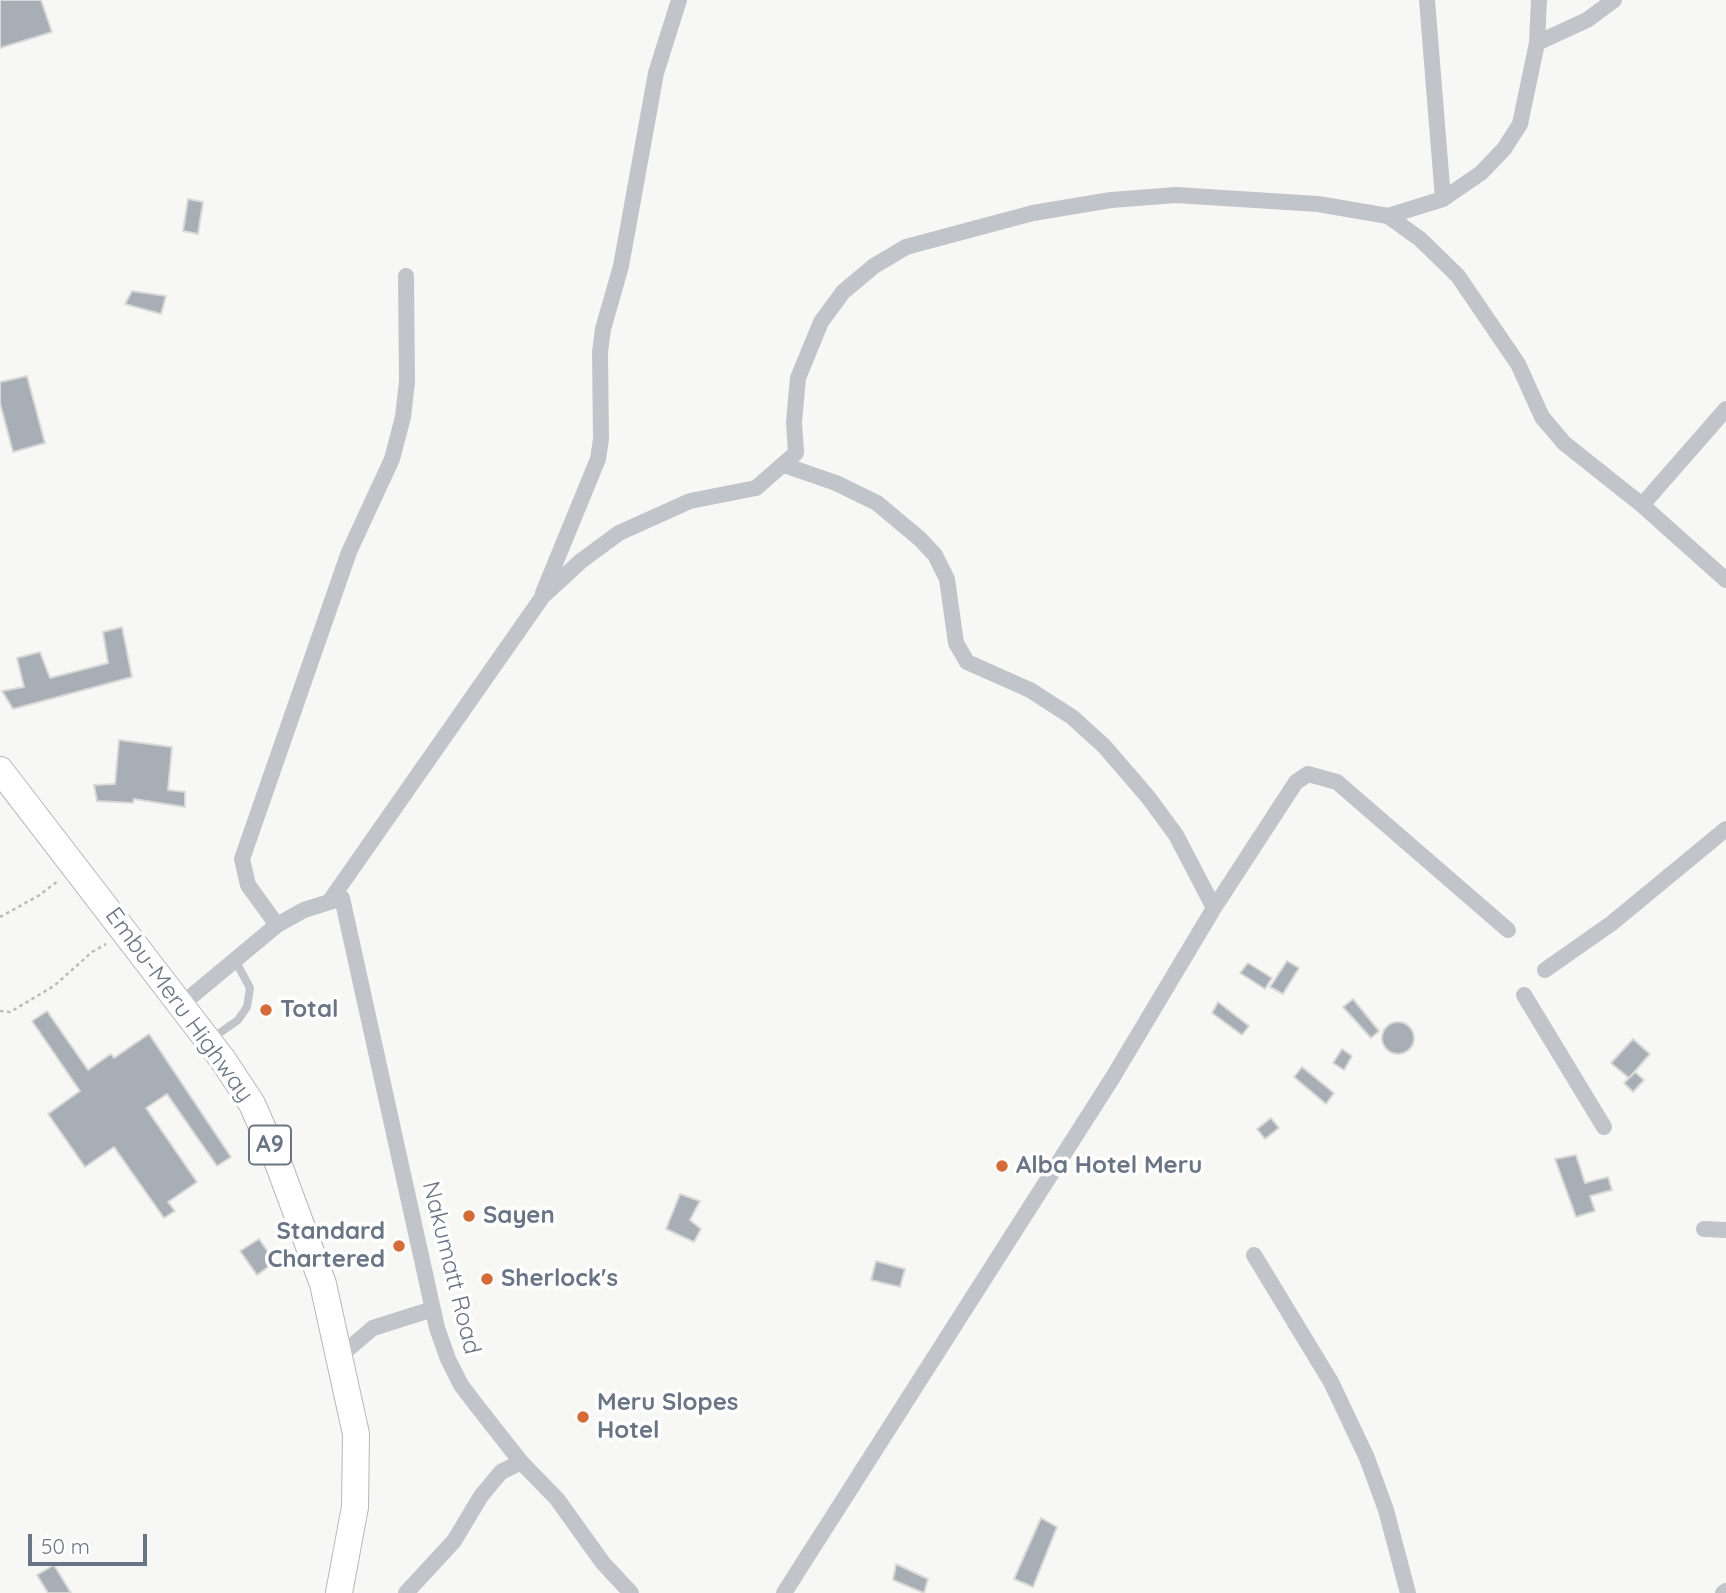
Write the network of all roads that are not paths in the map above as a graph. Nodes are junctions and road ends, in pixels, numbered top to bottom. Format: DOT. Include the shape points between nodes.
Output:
graph roads {
  1 [pos="679,0"];
  2 [pos="1427,0"];
  3 [pos="1539,0"];
  4 [pos="1614,0"];
  5 [pos="1537,43"];
  6 [pos="1443,198"];
  7 [pos="1388,216"];
  8 [pos="406,276"];
  9 [pos="1726,409"];
  10 [pos="784,465"];
  11 [pos="1642,505"];
  12 [pos="1726,580"];
  13 [pos="542,596"];
  14 [pos="0,770"];
  15 [pos="1726,830"];
  16 [pos="335,900"];
  17 [pos="1214,908"];
  18 [pos="276,925"];
  19 [pos="1508,930"];
  20 [pos="234,960"];
  21 [pos="1545,970"];
  22 [pos="1524,995"];
  23 [pos="181,1005"];
  24 [pos="208,1040"];
  25 [pos="1604,1128"];
  26 [pos="1704,1229"];
  27 [pos="1726,1230"];
  28 [pos="1254,1255"];
  29 [pos="433,1309"];
  30 [pos="341,1355"];
  31 [pos="521,1462"];
  32 [pos="339,1593"];
  33 [pos="406,1593"];
  34 [pos="631,1593"];
  35 [pos="784,1593"];
  36 [pos="1408,1593"];
  1 -- 13 [label="street" via="656,73 621,266 603,329 598,459"];
  2 -- 6 [label="street"];
  3 -- 5 [label="street"];
  4 -- 5 [label="street" via="1587,20"];
  5 -- 6 [label="street" via="1520,124 1481,173"];
  6 -- 7 [label="street"];
  7 -- 10 [label="street" via="1318,204 1176,195 1033,213 906,247 843,292 821,322 798,378 796,453"];
  7 -- 11 [label="street" via="1458,276 1518,364 1542,417 1564,443"];
  8 -- 18 [label="street" via="407,381 392,459 349,552 242,859 248,885"];
  9 -- 11 [label="street"];
  10 -- 13 [label="street" via="756,488 690,501 619,533"];
  10 -- 17 [label="street" via="877,503 920,538 947,579 956,643 967,662 1030,690 1072,717 1104,746 1176,835"];
  11 -- 12 [label="street"];
  13 -- 16 [label="street"];
  14 -- 23 [label="highway, Embu-Meru Highway / A9"];
  15 -- 21 [label="street" via="1612,923"];
  16 -- 18 [label="street"];
  16 -- 29 [label="street, Nakumatt Road"];
  17 -- 19 [label="street" via="1296,782 1308,774 1336,782"];
  17 -- 35 [label="street" via="1113,1077"];
  18 -- 20 [label="street"];
  20 -- 23 [label="street"];
  20 -- 24 [label="lane" via="250,988 247,1007 238,1020"];
  22 -- 25 [label="street"];
  23 -- 24 [label="highway, Embu-Meru Highway / A9"];
  24 -- 30 [label="highway, Embu-Meru Highway / A9" via="253,1104 278,1163 323,1284"];
  26 -- 27 [label="street"];
  28 -- 36 [label="street" via="1331,1382 1367,1458"];
  29 -- 30 [label="street" via="373,1328"];
  29 -- 31 [label="street, Nakumatt Road" via="461,1385"];
  30 -- 32 [label="highway, Embu-Meru Highway / A9" via="356,1434 357,1474"];
  31 -- 33 [label="street" via="501,1472 454,1541"];
  31 -- 34 [label="street, Nakumatt Road" via="557,1499"];
}
